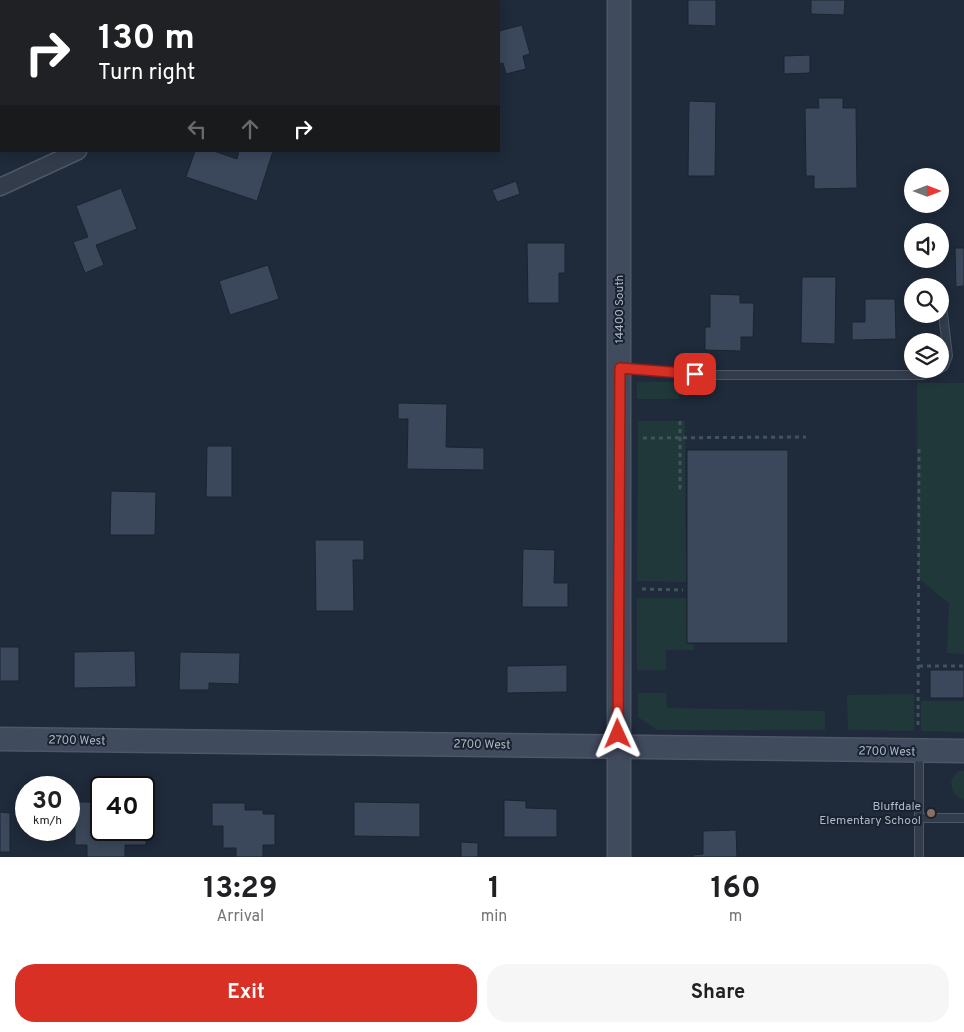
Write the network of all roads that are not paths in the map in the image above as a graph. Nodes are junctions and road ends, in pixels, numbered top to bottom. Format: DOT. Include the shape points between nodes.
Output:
graph roads {
  1 [pos="619,0"];
  2 [pos="76,152"];
  3 [pos="0,187"];
  4 [pos="620,368"];
  5 [pos="904,375"];
  6 [pos="0,739"];
  7 [pos="619,746"];
  8 [pos="919,751"];
  9 [pos="964,751"];
  10 [pos="920,818"];
  11 [pos="964,818"];
  12 [pos="619,857"];
  13 [pos="920,857"];
  1 -- 4 [label="street, 14400 South"];
  2 -- 3 [label="street"];
  4 -- 5 [label="lane" via="713,375"];
  4 -- 7 [label="street, 14400 South"];
  6 -- 7 [label="street, 2700 West"];
  7 -- 8 [label="street, 2700 West"];
  7 -- 12 [label="street, 14400 South"];
  8 -- 9 [label="street, 2700 West"];
  8 -- 10 [label="lane"];
  10 -- 11 [label="lane"];
  10 -- 13 [label="lane"];
}
